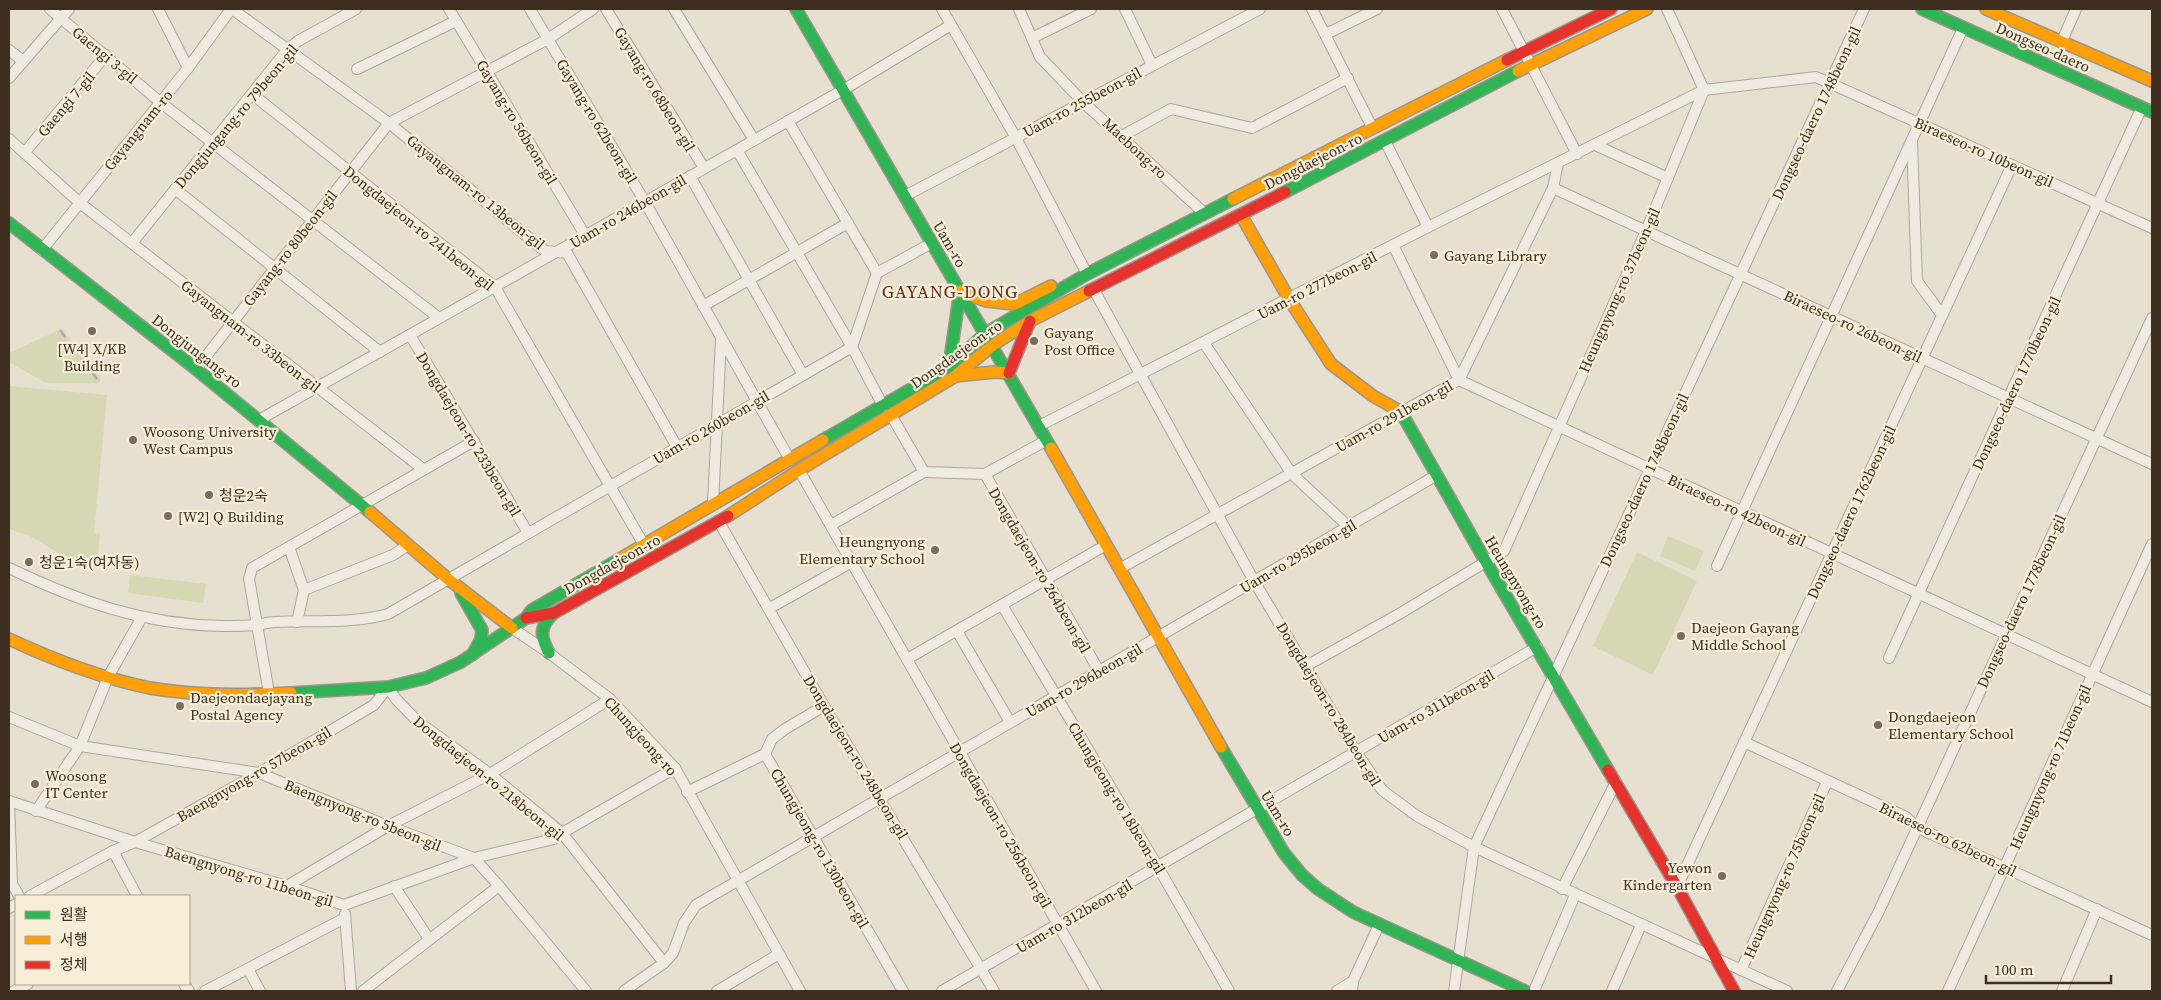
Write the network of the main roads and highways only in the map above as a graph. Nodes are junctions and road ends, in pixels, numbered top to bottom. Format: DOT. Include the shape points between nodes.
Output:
graph roads {
  1 [pos="796,9"];
  2 [pos="1611,9"];
  3 [pos="1647,9"];
  4 [pos="1922,9"];
  5 [pos="1986,9"];
  6 [pos="2152,82"];
  7 [pos="2147,109"];
  8 [pos="1241,215"];
  9 [pos="9,223"];
  10 [pos="1075,282"];
  11 [pos="960,291"];
  12 [pos="1030,321"];
  13 [pos="986,333"];
  14 [pos="993,344"];
  15 [pos="952,372"];
  16 [pos="1009,373"];
  17 [pos="887,410"];
  18 [pos="453,582"];
  19 [pos="554,613"];
  20 [pos="526,618"];
  21 [pos="512,628"];
  22 [pos="9,639"];
  23 [pos="549,653"];
  24 [pos="472,654"];
  25 [pos="1525,991"];
  26 [pos="1734,991"];
  1 -- 11 [label="main road, Uam-ro"];
  2 -- 10 [label="main road, Dongdaejeon-ro" via="1372,127"];
  3 -- 8 [label="main road, Dongdaejeon-ro" via="1530,65"];
  4 -- 7 [label="main road, Dongseo-daero"];
  5 -- 6 [label="main road, Dongseo-daero"];
  8 -- 12 [label="main road, Dongdaejeon-ro"];
  8 -- 26 [label="main road, Heungnyong-ro" via="1330,364 1401,412"];
  9 -- 18 [label="main road, Dongjungang-ro" via="196,368"];
  10 -- 11 [label="main road" via="1063,280 1015,304 986,301"];
  10 -- 13 [label="main road, Dongdaejeon-ro"];
  11 -- 13 [label="main road, Uam-ro"];
  11 -- 15 [label="main road"];
  12 -- 14 [label="main road, Dongdaejeon-ro"];
  12 -- 16 [label="main road"];
  13 -- 14 [label="main road, Uam-ro"];
  13 -- 15 [label="main road, Dongdaejeon-ro"];
  14 -- 15 [label="main road, Dongdaejeon-ro"];
  14 -- 16 [label="main road, Uam-ro"];
  15 -- 16 [label="main road"];
  15 -- 17 [label="main road, Dongdaejeon-ro"];
  16 -- 25 [label="main road, Uam-ro" via="1288,859 1328,897 1379,925"];
  17 -- 19 [label="main road, Dongdaejeon-ro" via="719,522"];
  17 -- 20 [label="main road, Dongdaejeon-ro" via="713,504 532,610"];
  18 -- 21 [label="main road, Dongjungang-ro"];
  18 -- 24 [label="main road" via="482,630 481,639"];
  19 -- 20 [label="main road, Dongdaejeon-ro"];
  19 -- 23 [label="main road" via="543,623 540,632"];
  20 -- 21 [label="main road, Dongdaejeon-ro"];
  21 -- 24 [label="main road, Dongdaejeon-ro"];
  22 -- 24 [label="main road, Dongdaejeon-ro" via="108,677 170,691 216,694 408,685 436,676"];
}
